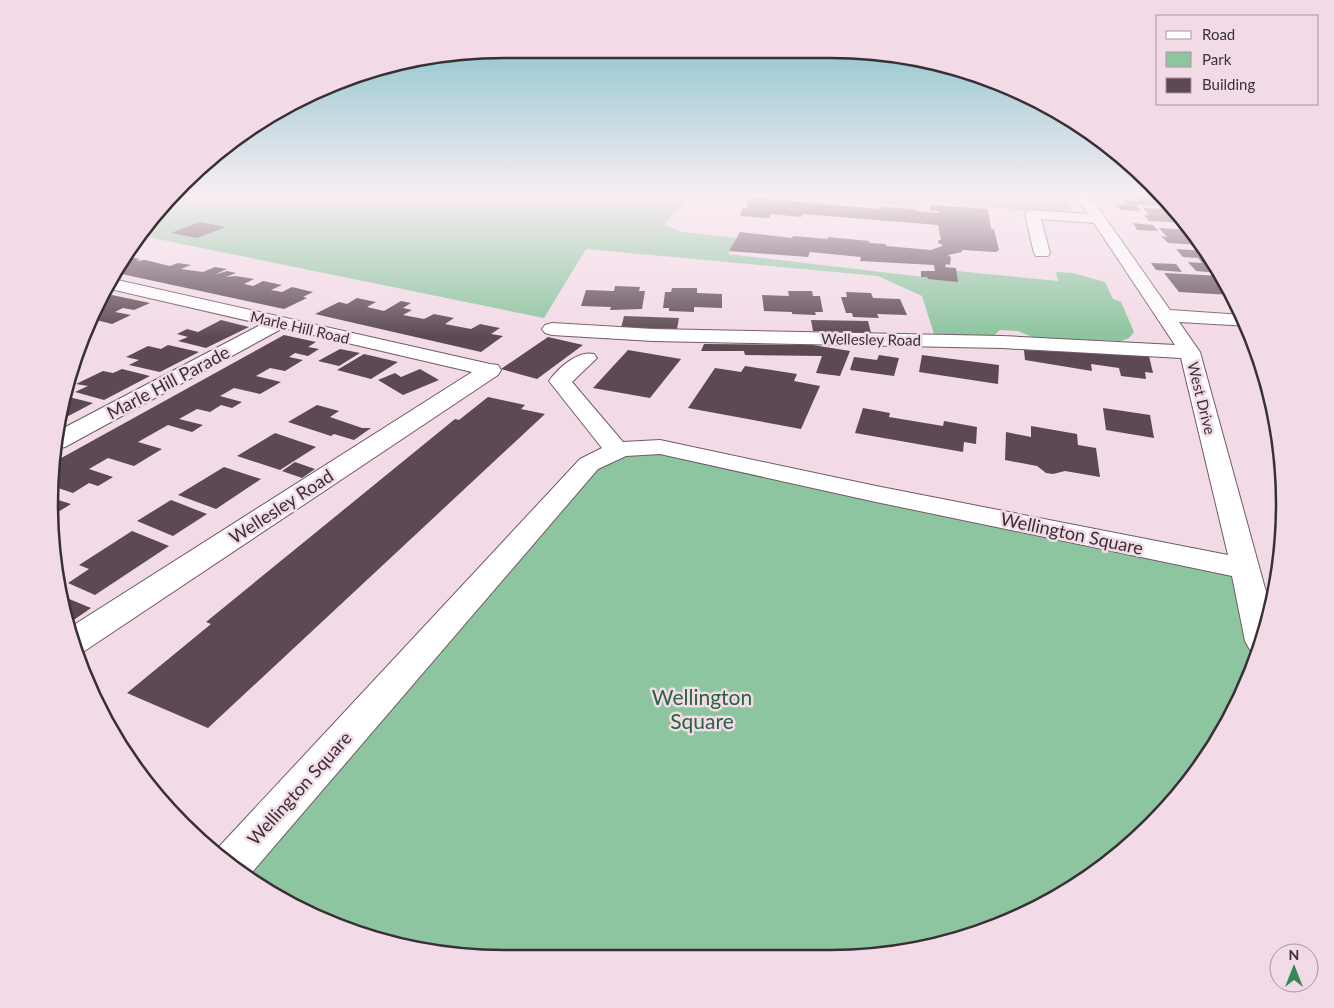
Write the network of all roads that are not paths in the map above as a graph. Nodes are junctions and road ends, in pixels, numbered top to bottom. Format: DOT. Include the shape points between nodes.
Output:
graph roads {
  1 [pos="1039,243"];
  2 [pos="1115,243"];
  3 [pos="1042,253"];
  4 [pos="115,286"];
  5 [pos="1164,315"];
  6 [pos="1237,320"];
  7 [pos="280,322"];
  8 [pos="552,327"];
  9 [pos="1190,352"];
  10 [pos="587,358"];
  11 [pos="490,370"];
  12 [pos="62,439"];
  13 [pos="617,450"];
  14 [pos="1246,569"];
  15 [pos="1259,627"];
  16 [pos="78,639"];
  17 [pos="235,860"];
  1 -- 3 [label="street"];
  2 -- 5 [label="street, West Drive"];
  4 -- 7 [label="street, Marle Hill Road"];
  5 -- 6 [label="street"];
  5 -- 9 [label="street, West Drive"];
  7 -- 11 [label="street, Marle Hill Road"];
  7 -- 12 [label="street, Marle Hill Parade"];
  8 -- 9 [label="street, Wellesley Road" via="636,334 1002,342"];
  9 -- 14 [label="street, West Drive"];
  10 -- 13 [label="street" via="560,381"];
  11 -- 16 [label="street, Wellesley Road"];
  13 -- 14 [label="street, Wellington Square" via="660,447"];
  13 -- 17 [label="street, Wellington Square" via="589,464"];
  14 -- 15 [label="street"];
}
